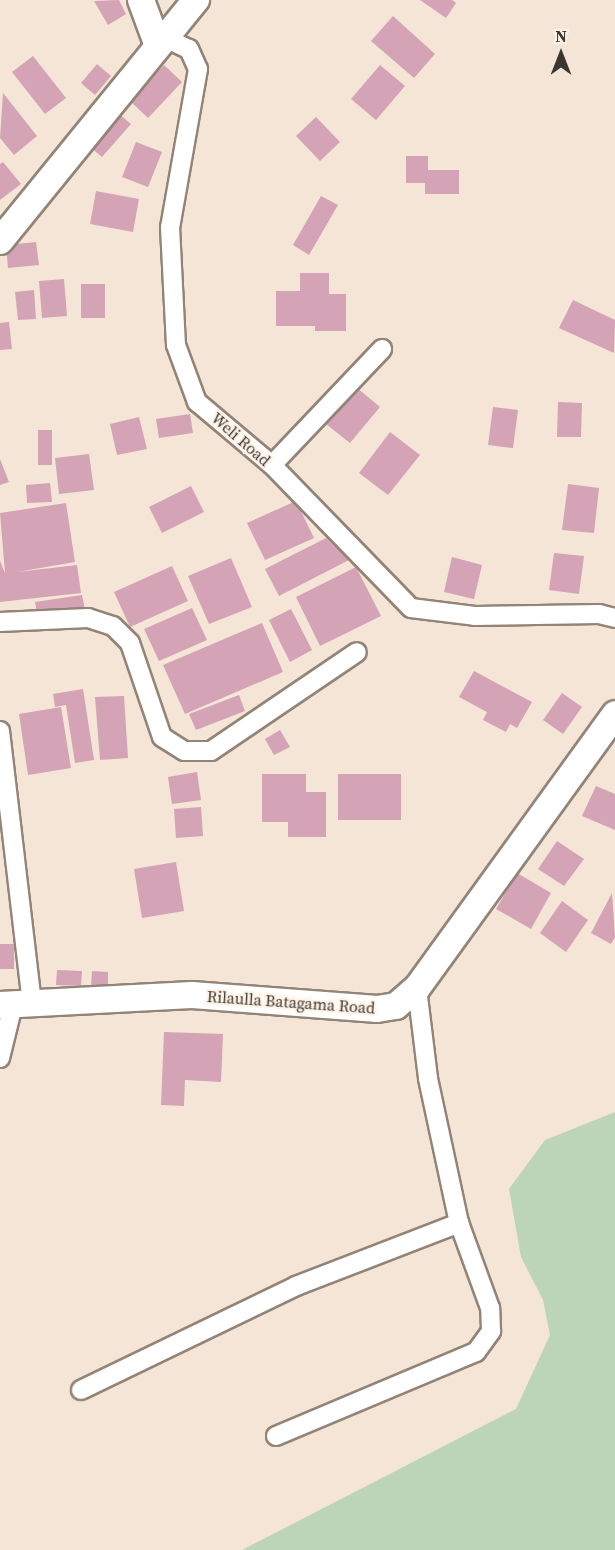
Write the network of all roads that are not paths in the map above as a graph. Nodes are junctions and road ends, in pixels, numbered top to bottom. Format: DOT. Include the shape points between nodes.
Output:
graph roads {
  1 [pos="141,0"];
  2 [pos="196,0"];
  3 [pos="162,42"];
  4 [pos="0,241"];
  5 [pos="382,349"];
  6 [pos="272,465"];
  7 [pos="615,618"];
  8 [pos="0,622"];
  9 [pos="357,652"];
  10 [pos="615,714"];
  11 [pos="0,731"];
  12 [pos="417,988"];
  13 [pos="15,1005"];
  14 [pos="0,1058"];
  15 [pos="459,1223"];
  16 [pos="81,1390"];
  17 [pos="276,1436"];
  1 -- 3 [label="street"];
  2 -- 3 [label="street"];
  3 -- 4 [label="street"];
  3 -- 6 [label="street, Weli Road" via="189,49 198,69 170,227 176,345 197,402"];
  5 -- 6 [label="street"];
  6 -- 7 [label="street, Weli Road" via="411,608 475,616 599,614"];
  8 -- 9 [label="street" via="88,618 113,626 130,643 162,737 184,751 211,751"];
  10 -- 12 [label="street, Rilaulla Batagama Road"];
  11 -- 13 [label="street"];
  12 -- 13 [label="street, Rilaulla Batagama Road" via="396,1006 377,1010 192,995"];
  12 -- 15 [label="street" via="428,1078"];
  13 -- 14 [label="street"];
  15 -- 16 [label="street" via="296,1287"];
  15 -- 17 [label="street" via="490,1308 491,1331 476,1352"];
}
